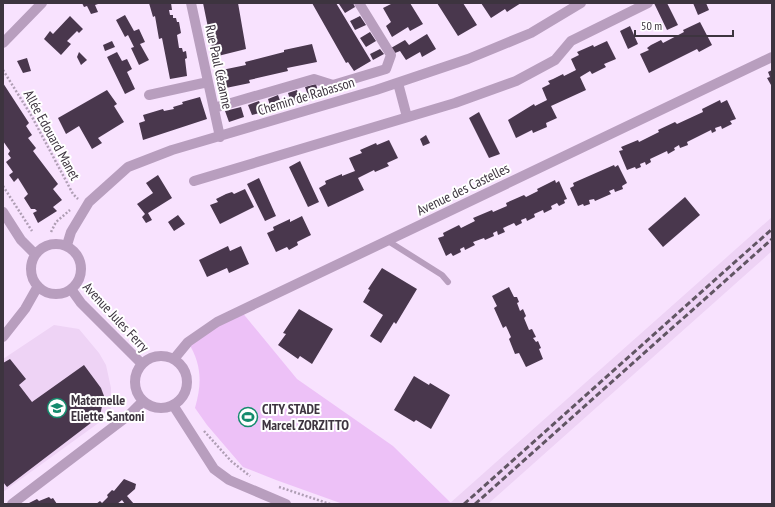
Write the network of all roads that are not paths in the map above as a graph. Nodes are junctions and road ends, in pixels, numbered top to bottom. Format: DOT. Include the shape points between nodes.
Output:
graph roads {
  1 [pos="42,3"];
  2 [pos="191,3"];
  3 [pos="359,3"];
  4 [pos="581,3"];
  5 [pos="648,3"];
  6 [pos="3,43"];
  7 [pos="772,57"];
  8 [pos="208,82"];
  9 [pos="398,83"];
  10 [pos="149,95"];
  11 [pos="214,108"];
  12 [pos="407,117"];
  13 [pos="220,137"];
  14 [pos="194,182"];
  15 [pos="3,212"];
  16 [pos="388,241"];
  17 [pos="66,246"];
  18 [pos="35,254"];
  19 [pos="448,282"];
  20 [pos="38,286"];
  21 [pos="70,289"];
  22 [pos="3,337"];
  23 [pos="174,359"];
  24 [pos="142,364"];
  25 [pos="143,401"];
  26 [pos="173,405"];
  27 [pos="12,504"];
  28 [pos="286,504"];
  1 -- 6 [label="street"];
  2 -- 8 [label="street, Rue Paul Cézanne"];
  3 -- 11 [label="street" via="391,55 386,69 333,85 314,79"];
  4 -- 9 [label="street, Chemin de Rabasson" via="531,33 468,59"];
  5 -- 12 [label="street" via="571,42 555,60 516,81"];
  7 -- 16 [label="street, Avenue des Castelles"];
  8 -- 10 [label="street"];
  8 -- 11 [label="street, Rue Paul Cézanne"];
  9 -- 12 [label="street"];
  9 -- 13 [label="street, Chemin de Rabasson"];
  11 -- 13 [label="street, Rue Paul Cézanne"];
  12 -- 14 [label="street"];
  13 -- 17 [label="street, Chemin de Rabasson" via="172,150 128,167 89,202"];
  15 -- 18 [label="street" via="21,240"];
  16 -- 19 [label="lane" via="442,275"];
  16 -- 23 [label="street, Avenue des Castelles" via="217,322 188,342"];
  17 -- 18 [label="street" via="52,244"];
  17 -- 21 [label="street" via="77,255 81,268 77,283"];
  18 -- 20 [label="street" via="31,267"];
  20 -- 21 [label="street" via="58,294"];
  20 -- 22 [label="street" via="25,309"];
  21 -- 24 [label="street, Avenue Jules Ferry"];
  23 -- 24 [label="street" via="154,357"];
  23 -- 26 [label="street" via="184,369 187,382 183,395"];
  24 -- 25 [label="street" via="135,382 138,395"];
  25 -- 26 [label="street" via="161,408"];
  25 -- 27 [label="street" via="129,415"];
  26 -- 28 [label="street" via="214,469 229,480"];
}
